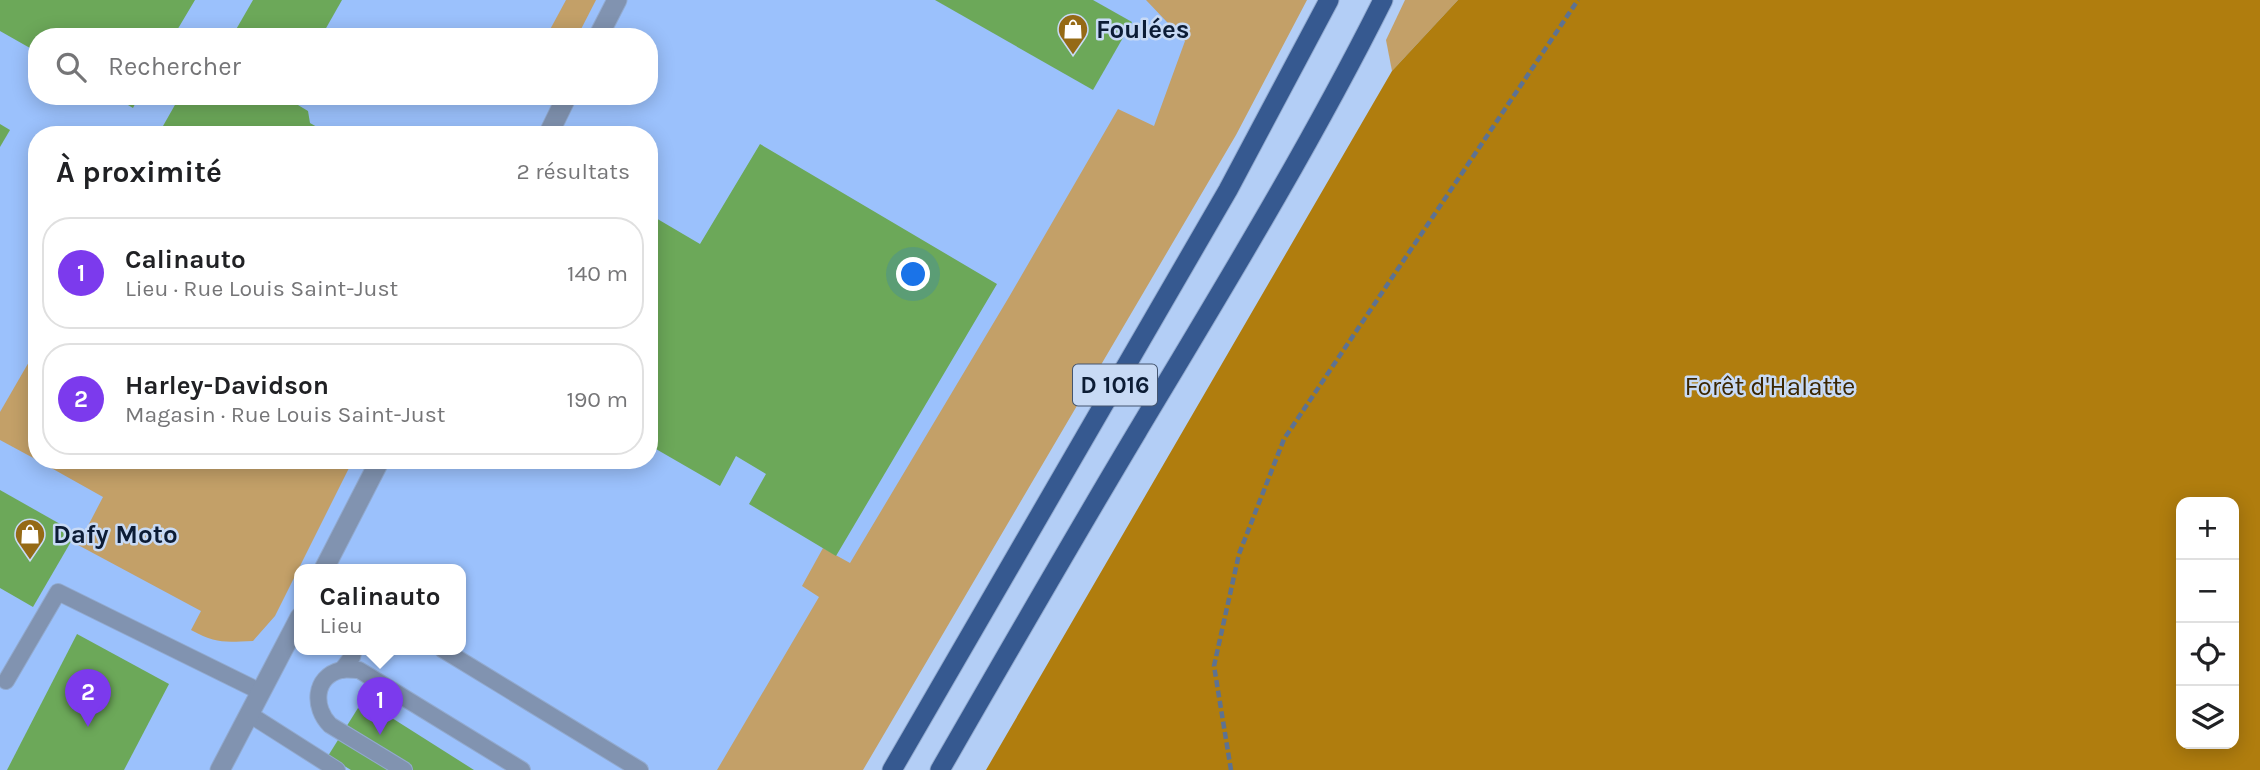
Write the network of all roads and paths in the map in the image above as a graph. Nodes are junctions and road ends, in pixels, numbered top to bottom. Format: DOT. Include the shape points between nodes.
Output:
graph roads {
  1 [pos="617,0"];
  2 [pos="1329,0"];
  3 [pos="1383,0"];
  4 [pos="1578,0"];
  5 [pos="603,28"];
  6 [pos="563,105"];
  7 [pos="552,126"];
  8 [pos="375,469"];
  9 [pos="327,564"];
  10 [pos="294,627"];
  11 [pos="351,655"];
  12 [pos="452,655"];
  13 [pos="342,670"];
  14 [pos="2,683"];
  15 [pos="261,692"];
  16 [pos="249,714"];
  17 [pos="220,770"];
  18 [pos="337,770"];
  19 [pos="404,770"];
  20 [pos="522,770"];
  21 [pos="640,770"];
  22 [pos="892,770"];
  23 [pos="940,770"];
  24 [pos="1231,770"];
  1 -- 5 [label="street"];
  2 -- 22 [label="highway, D 1016" via="1222,201"];
  3 -- 23 [label="highway, D 1016" via="1214,302"];
  4 -- 24 [label="path" via="1284,439 1239,554 1214,666"];
  6 -- 7 [label="street"];
  8 -- 9 [label="street"];
  10 -- 15 [label="street"];
  11 -- 13 [label="lane"];
  12 -- 21 [label="lane"];
  13 -- 19 [label="lane" via="327,677 319,691 321,716"];
  13 -- 20 [label="lane" via="359,670"];
  14 -- 15 [label="lane" via="58,592"];
  15 -- 16 [label="street"];
  16 -- 17 [label="street"];
  16 -- 18 [label="lane"];
}
